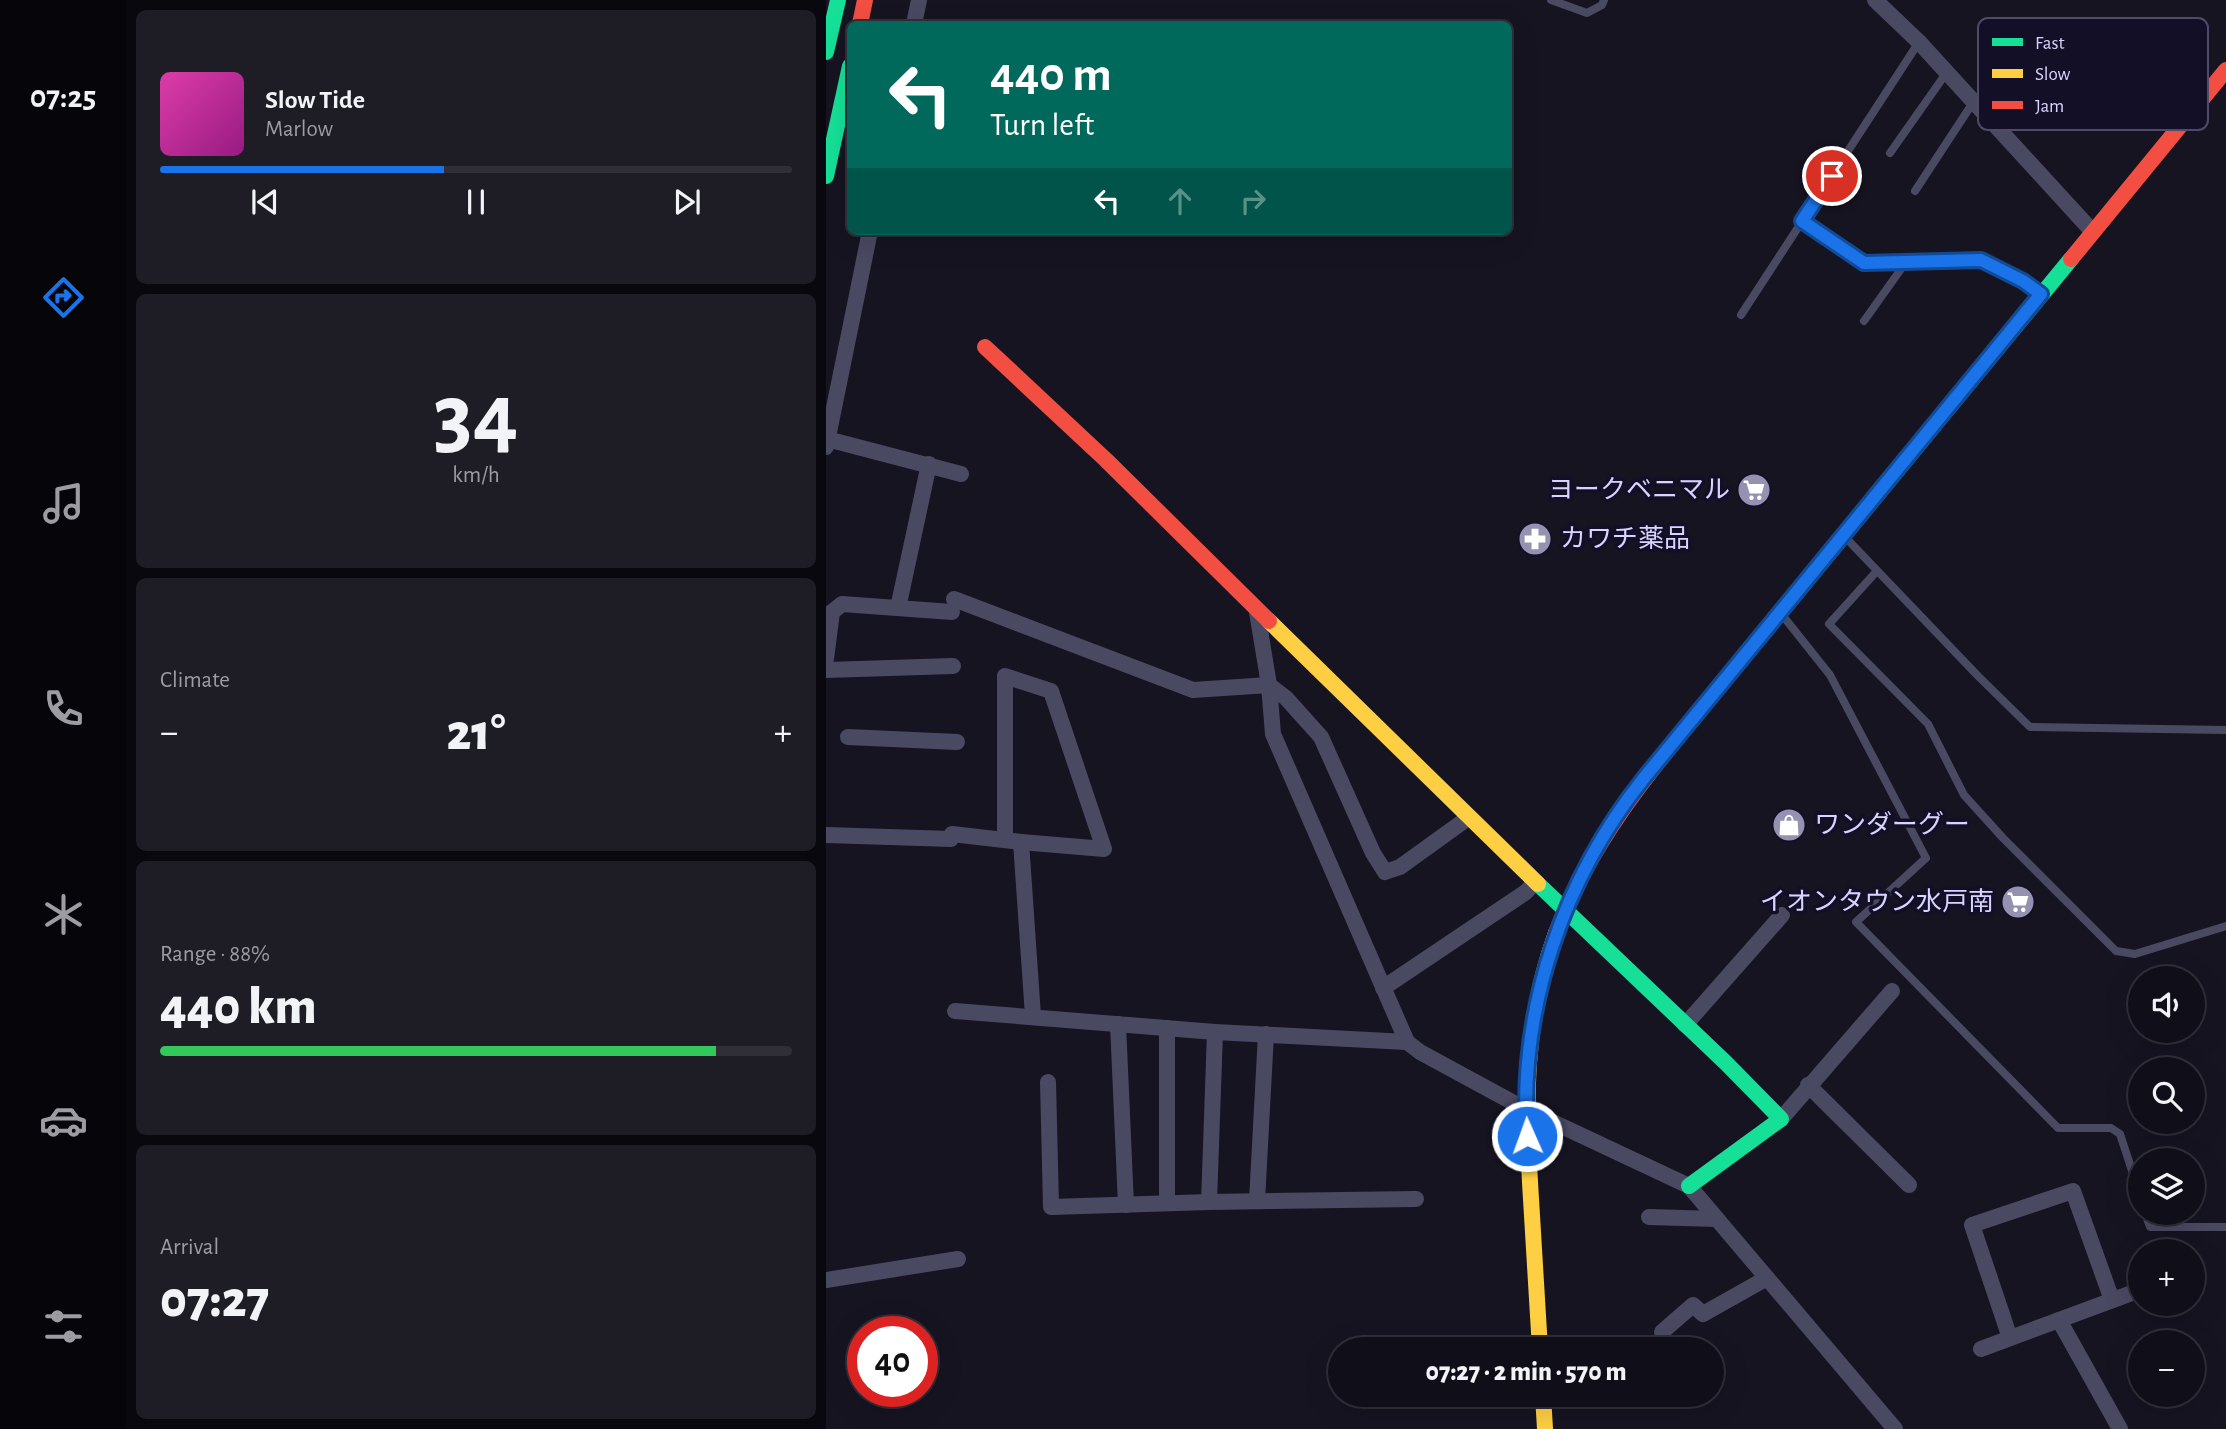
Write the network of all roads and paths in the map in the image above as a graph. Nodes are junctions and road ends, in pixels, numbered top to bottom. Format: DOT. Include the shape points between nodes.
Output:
graph roads {
  1 [pos="838,0"];
  2 [pos="865,0"];
  3 [pos="919,0"];
  4 [pos="1551,0"];
  5 [pos="1604,0"];
  6 [pos="1875,0"];
  7 [pos="861,21"];
  8 [pos="915,21"];
  9 [pos="1919,42"];
  10 [pos="826,52"];
  11 [pos="2226,70"];
  12 [pos="1947,72"];
  13 [pos="847,80"];
  14 [pos="2208,92"];
  15 [pos="1974,101"];
  16 [pos="1978,105"];
  17 [pos="2000,130"];
  18 [pos="2176,130"];
  19 [pos="1890,153"];
  20 [pos="826,176"];
  21 [pos="1916,191"];
  22 [pos="1802,221"];
  23 [pos="2092,231"];
  24 [pos="869,235"];
  25 [pos="1906,262"];
  26 [pos="2041,294"];
  27 [pos="1741,315"];
  28 [pos="1864,321"];
  29 [pos="985,347"];
  30 [pos="827,443"];
  31 [pos="929,464"];
  32 [pos="961,474"];
  33 [pos="1843,535"];
  34 [pos="1876,572"];
  35 [pos="898,608"];
  36 [pos="1257,612"];
  37 [pos="1780,613"];
  38 [pos="826,659"];
  39 [pos="953,666"];
  40 [pos="826,670"];
  41 [pos="1269,685"];
  42 [pos="2226,730"];
  43 [pos="848,737"];
  44 [pos="957,742"];
  45 [pos="1468,818"];
  46 [pos="826,835"];
  47 [pos="1013,841"];
  48 [pos="1534,883"];
  49 [pos="1564,912"];
  50 [pos="1782,915"];
  51 [pos="2226,926"];
  52 [pos="1383,988"];
  53 [pos="1892,991"];
  54 [pos="954,1011"];
  55 [pos="1033,1016"];
  56 [pos="1118,1024"];
  57 [pos="1685,1025"];
  58 [pos="1167,1028"];
  59 [pos="1215,1032"];
  60 [pos="1266,1034"];
  61 [pos="1407,1042"];
  62 [pos="1048,1082"];
  63 [pos="1808,1085"];
  64 [pos="1525,1109"];
  65 [pos="1782,1119"];
  66 [pos="2128,1158"];
  67 [pos="1909,1185"];
  68 [pos="1689,1186"];
  69 [pos="1416,1199"];
  70 [pos="1257,1201"];
  71 [pos="1209,1202"];
  72 [pos="1167,1203"];
  73 [pos="1126,1205"];
  74 [pos="1649,1217"];
  75 [pos="1717,1219"];
  76 [pos="2149,1225"];
  77 [pos="2226,1227"];
  78 [pos="958,1259"];
  79 [pos="1767,1278"];
  80 [pos="826,1280"];
  81 [pos="2128,1294"];
  82 [pos="2112,1300"];
  83 [pos="2059,1320"];
  84 [pos="1662,1332"];
  85 [pos="1539,1337"];
  86 [pos="2010,1338"];
  87 [pos="1981,1349"];
  88 [pos="1544,1407"];
  89 [pos="1545,1429"];
  90 [pos="1895,1429"];
  91 [pos="2120,1429"];
  1 -- 10 [label="main road"];
  2 -- 7 [label="main road"];
  3 -- 8 [label="street"];
  4 -- 5 [label="lane" via="1587,13"];
  6 -- 9 [label="street"];
  9 -- 12 [label="street"];
  9 -- 22 [label="lane"];
  11 -- 14 [label="main road"];
  12 -- 15 [label="street"];
  12 -- 19 [label="lane"];
  13 -- 20 [label="main road"];
  15 -- 16 [label="street"];
  15 -- 21 [label="lane"];
  17 -- 23 [label="street"];
  18 -- 23 [label="main road"];
  22 -- 25 [label="lane" via="1864,263"];
  22 -- 27 [label="lane"];
  23 -- 26 [label="main road"];
  24 -- 30 [label="street"];
  25 -- 26 [label="lane" via="1981,260"];
  25 -- 28 [label="lane"];
  26 -- 33 [label="main road"];
  29 -- 36 [label="main road"];
  30 -- 31 [label="street"];
  31 -- 32 [label="street"];
  31 -- 35 [label="street"];
  33 -- 34 [label="lane"];
  33 -- 37 [label="main road"];
  34 -- 42 [label="lane" via="2029,727"];
  34 -- 51 [label="lane" via="1829,624 1928,724 1964,794 2003,838 2116,951 2135,954"];
  35 -- 38 [label="street" via="842,604 832,612"];
  35 -- 41 [label="street" via="953,606 1193,690"];
  36 -- 41 [label="street"];
  36 -- 45 [label="main road"];
  37 -- 49 [label="main road" via="1631,795 1582,873"];
  37 -- 66 [label="lane" via="1830,676 1926,858 1856,922 2057,1128 2111,1128 2120,1134"];
  39 -- 40 [label="street"];
  41 -- 45 [label="street" via="1321,737 1385,872 1400,867"];
  41 -- 52 [label="street" via="1273,734"];
  43 -- 44 [label="street"];
  45 -- 48 [label="main road"];
  46 -- 47 [label="street"];
  47 -- 47 [label="street" via="1005,676 1051,691 1104,849"];
  47 -- 55 [label="street"];
  48 -- 49 [label="main road"];
  48 -- 52 [label="street"];
  49 -- 57 [label="main road"];
  49 -- 64 [label="main road" via="1533,1019"];
  50 -- 57 [label="street"];
  52 -- 61 [label="street"];
  53 -- 63 [label="street"];
  54 -- 55 [label="street"];
  55 -- 56 [label="street"];
  56 -- 58 [label="street"];
  56 -- 73 [label="street"];
  57 -- 65 [label="main road"];
  58 -- 59 [label="street"];
  58 -- 72 [label="street"];
  59 -- 60 [label="street"];
  59 -- 71 [label="street"];
  60 -- 61 [label="street"];
  60 -- 70 [label="street"];
  61 -- 64 [label="street"];
  62 -- 73 [label="street" via="1051,1207"];
  63 -- 65 [label="street"];
  63 -- 67 [label="street"];
  64 -- 68 [label="street"];
  64 -- 85 [label="main road"];
  65 -- 68 [label="main road"];
  68 -- 75 [label="street"];
  69 -- 70 [label="street"];
  70 -- 71 [label="street"];
  71 -- 72 [label="street"];
  72 -- 73 [label="street"];
  74 -- 75 [label="street"];
  75 -- 79 [label="street"];
  76 -- 77 [label="lane"];
  78 -- 80 [label="street"];
  79 -- 84 [label="street" via="1703,1314 1693,1305"];
  79 -- 90 [label="street"];
  81 -- 82 [label="street"];
  82 -- 83 [label="street"];
  82 -- 86 [label="street" via="2073,1191 1972,1225"];
  83 -- 86 [label="street"];
  83 -- 91 [label="street"];
  86 -- 87 [label="street"];
  88 -- 89 [label="main road"];
}
